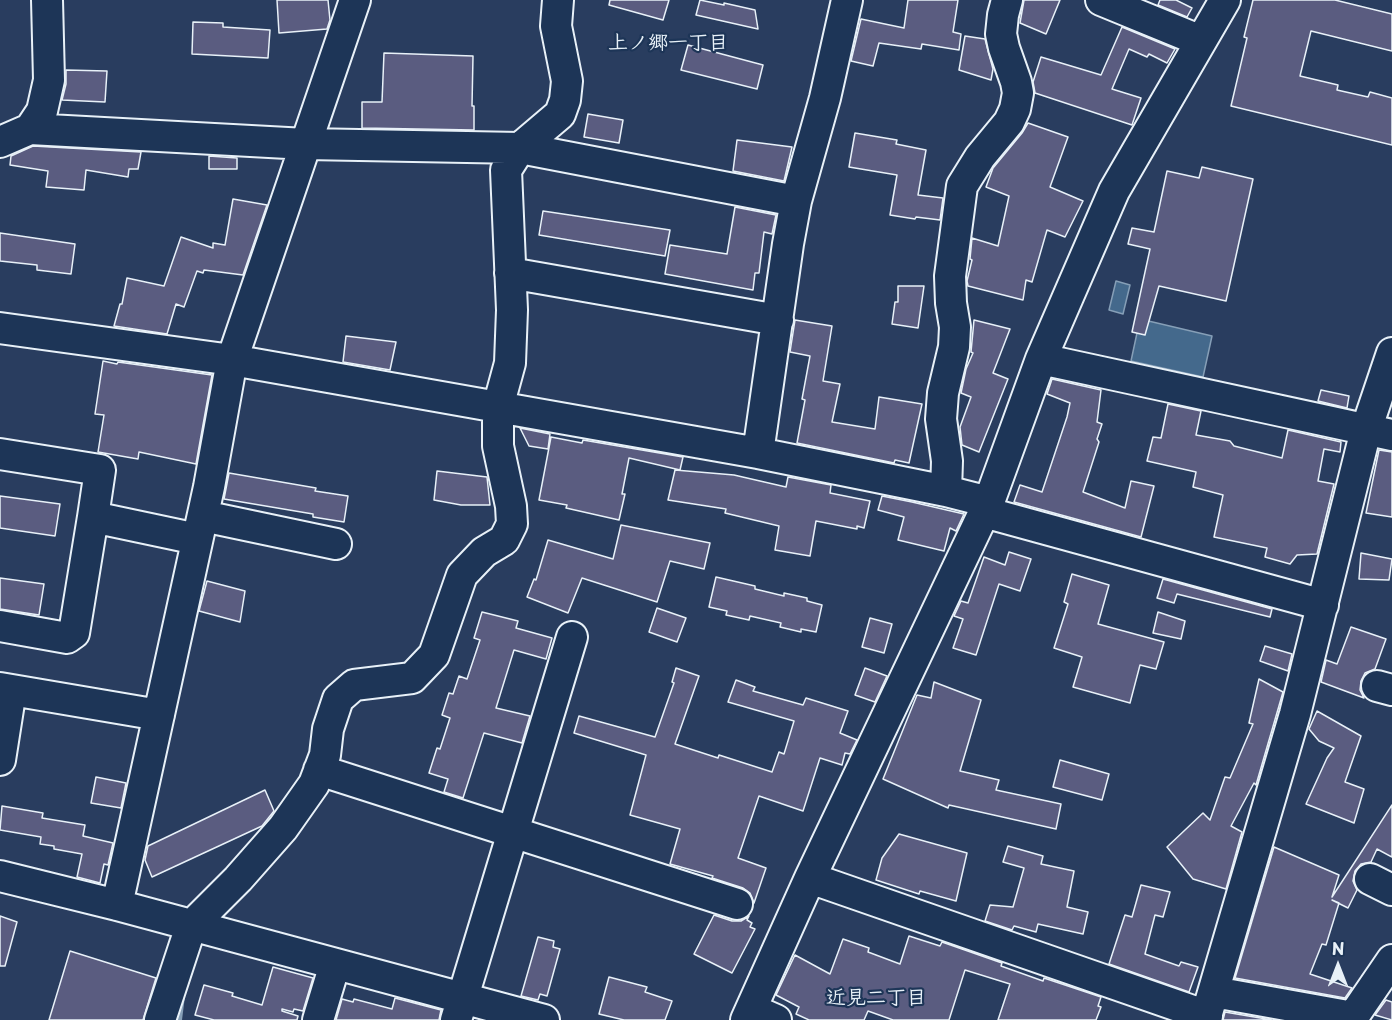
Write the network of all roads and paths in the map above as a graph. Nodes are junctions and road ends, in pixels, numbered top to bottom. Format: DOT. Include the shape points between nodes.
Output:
graph roads {
  1 [pos="47,0"];
  2 [pos="355,0"];
  3 [pos="558,0"];
  4 [pos="848,0"];
  5 [pos="1007,0"];
  6 [pos="1225,0"];
  7 [pos="1118,3"];
  8 [pos="1201,41"];
  9 [pos="30,129"];
  10 [pos="0,142"];
  11 [pos="306,144"];
  12 [pos="520,148"];
  13 [pos="796,201"];
  14 [pos="510,273"];
  15 [pos="778,320"];
  16 [pos="0,328"];
  17 [pos="1392,353"];
  18 [pos="1041,359"];
  19 [pos="232,360"];
  20 [pos="498,407"];
  21 [pos="1379,432"];
  22 [pos="758,453"];
  23 [pos="0,454"];
  24 [pos="946,491"];
  25 [pos="987,507"];
  26 [pos="93,517"];
  27 [pos="200,528"];
  28 [pos="336,544"];
  29 [pos="1323,605"];
  30 [pos="0,626"];
  31 [pos="572,636"];
  32 [pos="6,689"];
  33 [pos="159,715"];
  34 [pos="0,760"];
  35 [pos="319,770"];
  36 [pos="511,832"];
  37 [pos="0,876"];
  38 [pos="810,878"];
  39 [pos="737,904"];
  40 [pos="117,905"];
  41 [pos="191,926"];
  42 [pos="1392,960"];
  43 [pos="335,964"];
  44 [pos="459,1009"];
  45 [pos="1208,1009"];
  46 [pos="758,1016"];
  47 [pos="1353,1018"];
  48 [pos="160,1020"];
  49 [pos="318,1020"];
  50 [pos="544,1020"];
  1 -- 9 [label="street" via="49,80 42,111"];
  2 -- 11 [label="street"];
  3 -- 12 [label="street" via="556,26 567,81 565,100 560,114"];
  4 -- 13 [label="street"];
  5 -- 24 [label="street" via="1001,34 1017,82 1015,109 962,186 950,276 954,347 941,419 947,461"];
  6 -- 8 [label="street"];
  7 -- 8 [label="street"];
  8 -- 18 [label="street" via="1114,191"];
  9 -- 10 [label="street"];
  9 -- 11 [label="street"];
  11 -- 12 [label="street"];
  11 -- 19 [label="street"];
  12 -- 13 [label="street"];
  12 -- 14 [label="street" via="507,170"];
  13 -- 15 [label="street"];
  14 -- 15 [label="street"];
  14 -- 20 [label="street" via="510,363"];
  15 -- 22 [label="street"];
  16 -- 19 [label="street"];
  17 -- 21 [label="street"];
  18 -- 21 [label="street"];
  18 -- 25 [label="street"];
  19 -- 20 [label="street"];
  19 -- 27 [label="street"];
  20 -- 22 [label="street"];
  20 -- 35 [label="street" via="498,447 512,524 504,540 484,552 462,575 434,655 412,678 354,685 338,699"];
  21 -- 29 [label="street"];
  22 -- 24 [label="street"];
  23 -- 26 [label="street" via="100,470"];
  24 -- 25 [label="street"];
  25 -- 29 [label="street"];
  25 -- 38 [label="street"];
  26 -- 27 [label="street"];
  26 -- 30 [label="street" via="74,633 68,638"];
  27 -- 28 [label="street"];
  27 -- 33 [label="street"];
  29 -- 45 [label="street"];
  31 -- 36 [label="street"];
  32 -- 33 [label="street"];
  32 -- 34 [label="street"];
  33 -- 40 [label="street"];
  35 -- 36 [label="street"];
  35 -- 41 [label="street" via="314,784 283,828"];
  36 -- 39 [label="street"];
  36 -- 44 [label="street"];
  37 -- 40 [label="street"];
  38 -- 45 [label="street"];
  38 -- 46 [label="street"];
  40 -- 41 [label="street"];
  41 -- 43 [label="street"];
  41 -- 48 [label="street"];
  42 -- 47 [label="street"];
  43 -- 44 [label="street"];
  43 -- 49 [label="street"];
  44 -- 50 [label="street"];
  45 -- 47 [label="street"];
}
